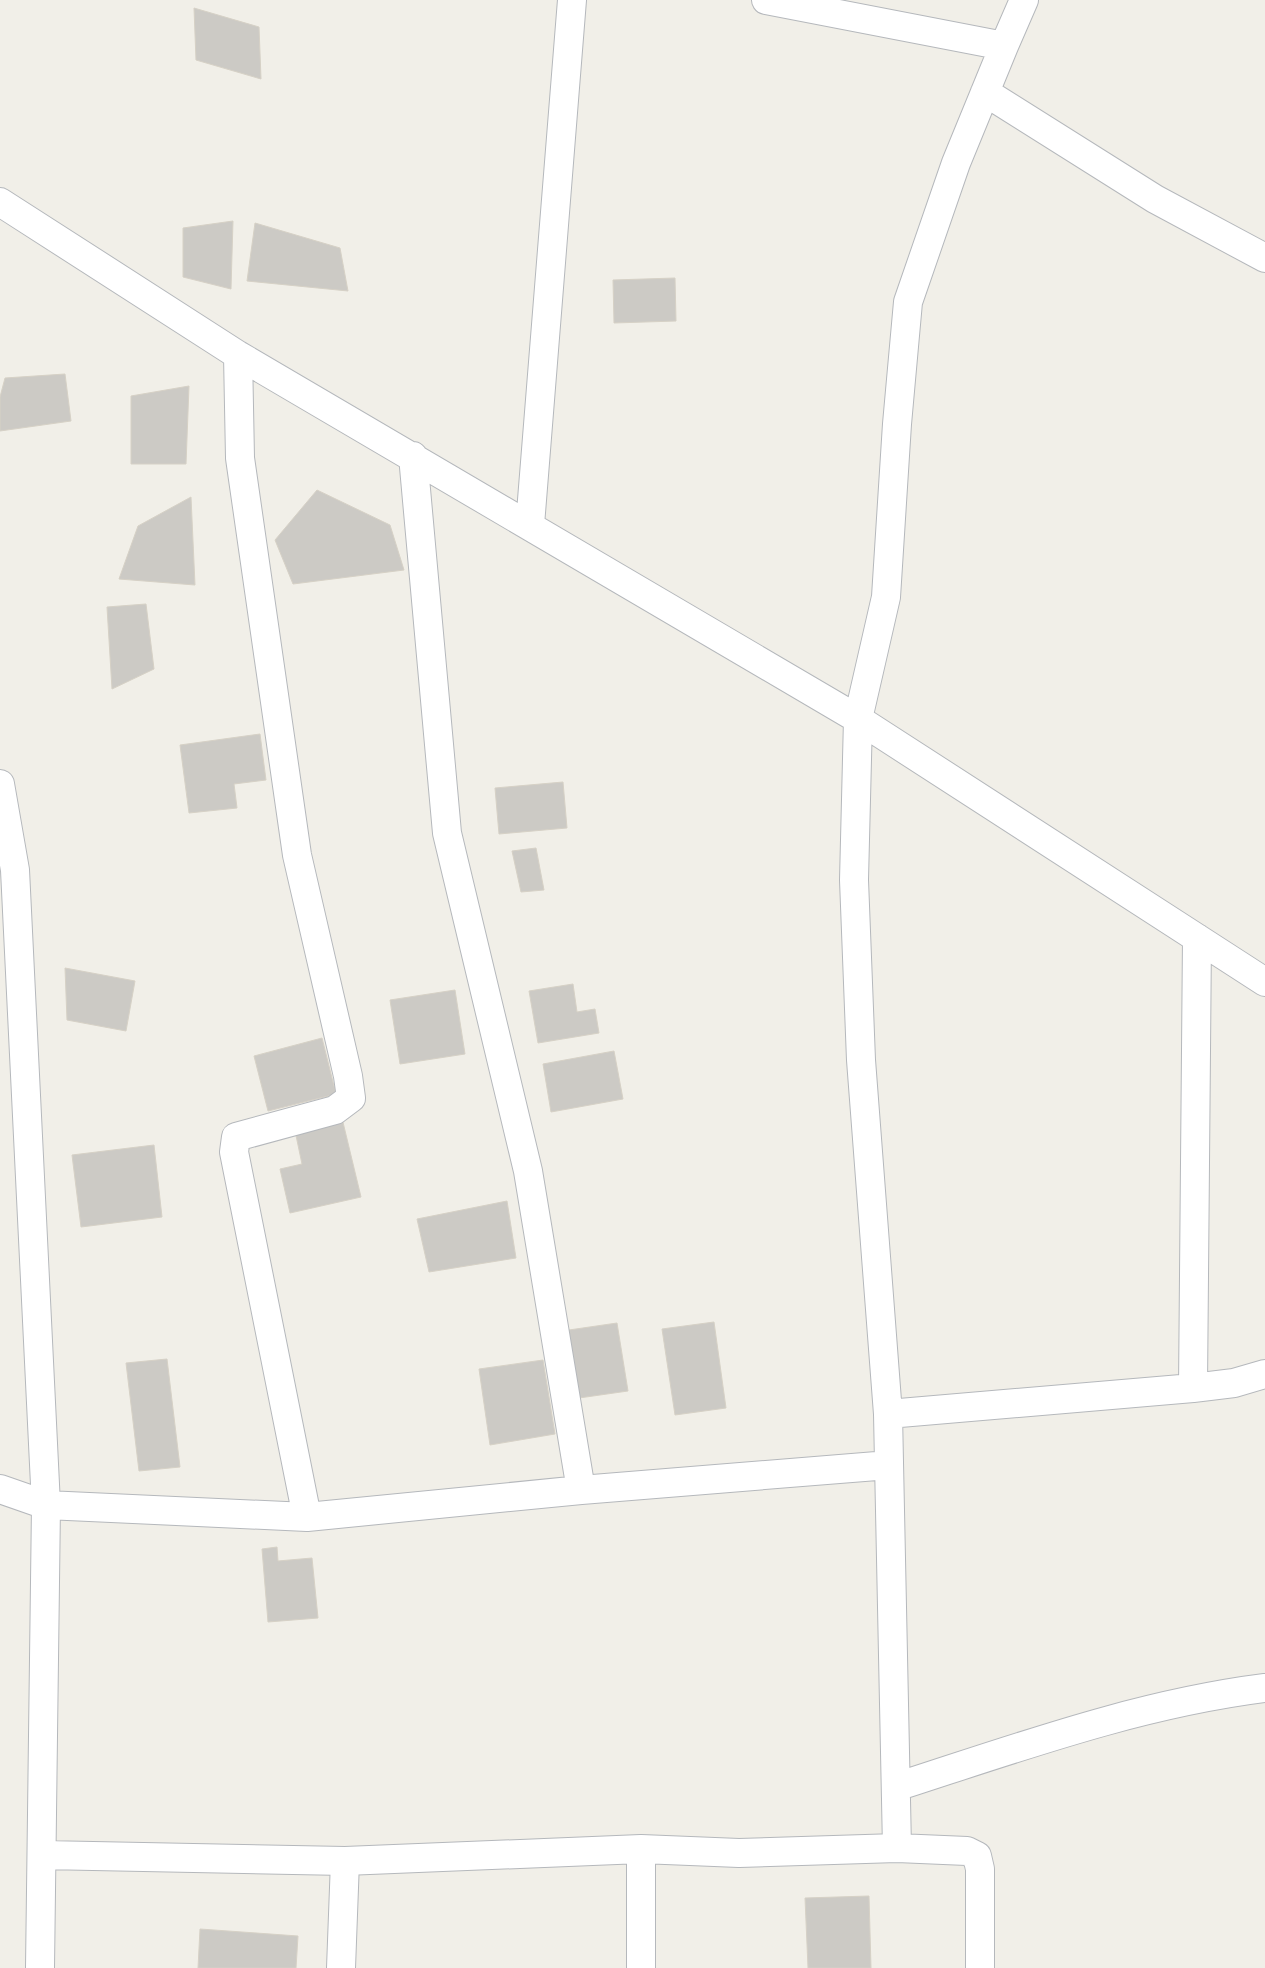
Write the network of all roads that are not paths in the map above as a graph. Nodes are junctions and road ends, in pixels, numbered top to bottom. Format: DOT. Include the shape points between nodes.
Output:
graph roads {
  1 [pos="572,0"];
  2 [pos="766,0"];
  3 [pos="1024,0"];
  4 [pos="1004,46"];
  5 [pos="985,92"];
  6 [pos="0,202"];
  7 [pos="1265,258"];
  8 [pos="238,355"];
  9 [pos="413,456"];
  10 [pos="530,525"];
  11 [pos="858,719"];
  12 [pos="0,784"];
  13 [pos="8,872"];
  14 [pos="1197,938"];
  15 [pos="1265,982"];
  16 [pos="1265,1374"];
  17 [pos="1193,1388"];
  18 [pos="888,1414"];
  19 [pos="889,1464"];
  20 [pos="0,1489"];
  21 [pos="581,1490"];
  22 [pos="46,1505"];
  23 [pos="307,1517"];
  24 [pos="1265,1688"];
  25 [pos="896,1787"];
  26 [pos="641,1848"];
  27 [pos="897,1848"];
  28 [pos="43,1855"];
  29 [pos="344,1861"];
  30 [pos="40,1968"];
  31 [pos="342,1968"];
  32 [pos="641,1968"];
  33 [pos="980,1968"];
  1 -- 10 [label="street"];
  2 -- 4 [label="street"];
  3 -- 4 [label="street"];
  4 -- 5 [label="street"];
  5 -- 7 [label="street" via="1155,198"];
  5 -- 11 [label="street" via="956,163 908,302 886,597"];
  6 -- 8 [label="street"];
  8 -- 9 [label="street"];
  8 -- 23 [label="street" via="240,458 297,855 351,1098 335,1110 236,1137 234,1152"];
  9 -- 10 [label="street"];
  9 -- 21 [label="street" via="447,833 528,1170"];
  10 -- 11 [label="street"];
  11 -- 14 [label="street"];
  11 -- 18 [label="street" via="854,880 861,1060"];
  12 -- 13 [label="street"];
  13 -- 22 [label="street"];
  14 -- 15 [label="street"];
  14 -- 17 [label="street"];
  16 -- 17 [label="street" via="1234,1383"];
  17 -- 18 [label="street"];
  18 -- 19 [label="street"];
  19 -- 21 [label="street"];
  19 -- 25 [label="street"];
  20 -- 22 [label="street"];
  21 -- 23 [label="street"];
  22 -- 23 [label="street"];
  22 -- 28 [label="street"];
  24 -- 25 [label="street" via="1217,1694 1105,1720"];
  25 -- 27 [label="street"];
  26 -- 27 [label="street" via="739,1853"];
  26 -- 29 [label="street"];
  26 -- 32 [label="street"];
  27 -- 33 [label="street" via="966,1852 977,1856 980,1869"];
  28 -- 29 [label="street"];
  28 -- 30 [label="street"];
  29 -- 31 [label="street"];
}
